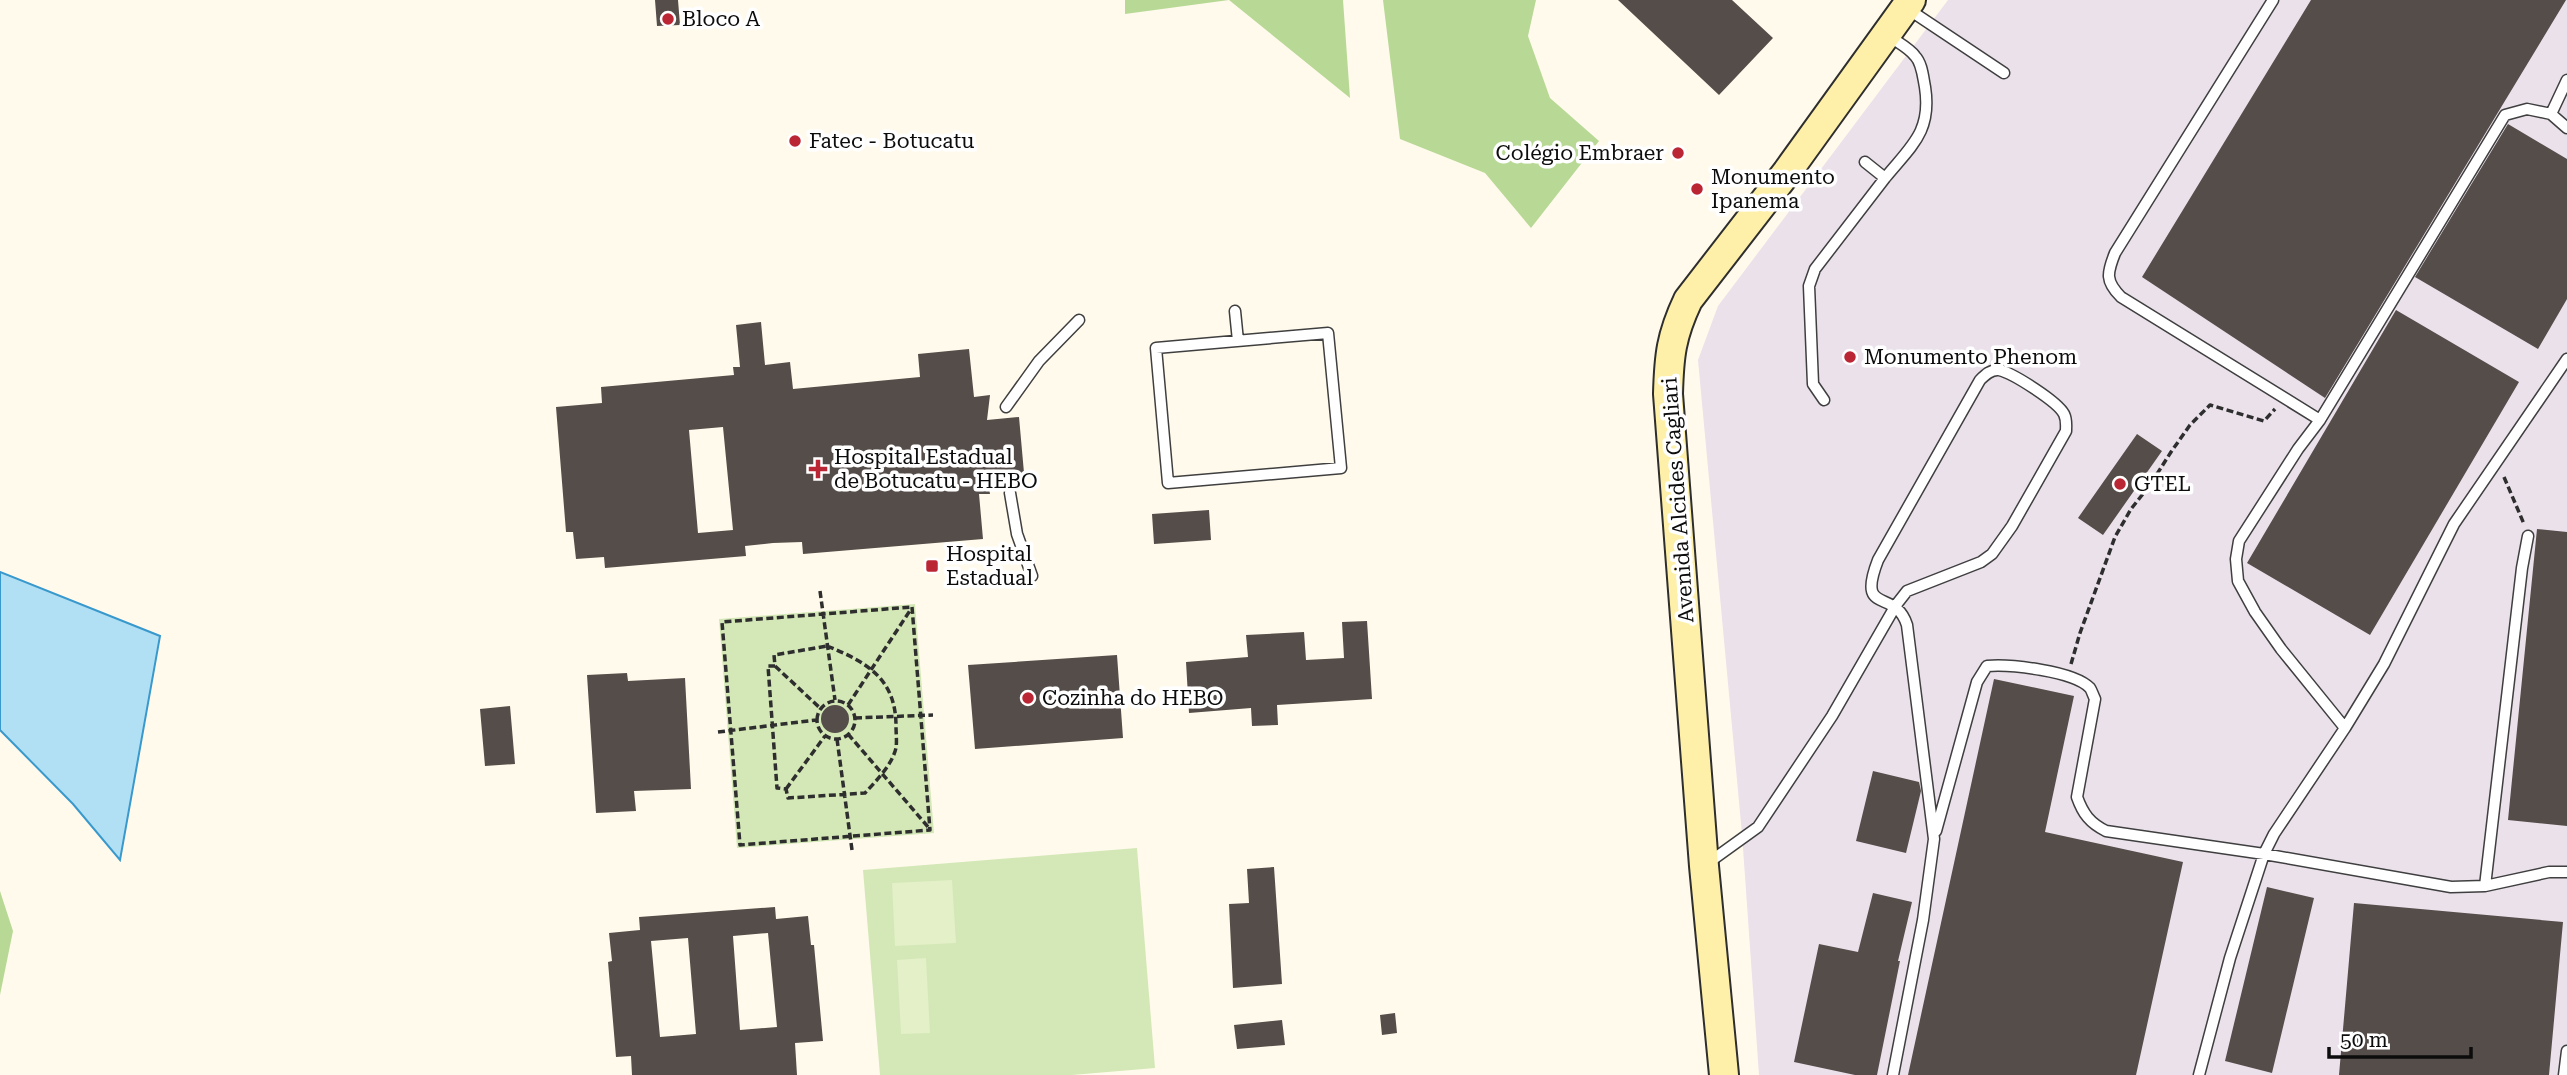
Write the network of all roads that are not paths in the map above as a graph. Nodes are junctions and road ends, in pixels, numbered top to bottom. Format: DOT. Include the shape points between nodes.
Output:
graph roads {
  1 [pos="2273,0"];
  2 [pos="1908,4"];
  3 [pos="1886,34"];
  4 [pos="2004,73"];
  5 [pos="2567,80"];
  6 [pos="2551,114"];
  7 [pos="2567,128"];
  8 [pos="1866,162"];
  9 [pos="1885,177"];
  10 [pos="1235,311"];
  11 [pos="1079,320"];
  12 [pos="1238,341"];
  13 [pos="2567,359"];
  14 [pos="1824,400"];
  15 [pos="1006,407"];
  16 [pos="2320,420"];
  17 [pos="1010,493"];
  18 [pos="2528,536"];
  19 [pos="1032,576"];
  20 [pos="1896,605"];
  21 [pos="2345,728"];
  22 [pos="1934,839"];
  23 [pos="2264,854"];
  24 [pos="1704,866"];
  25 [pos="2567,872"];
  26 [pos="2485,886"];
  27 [pos="2567,1051"];
  28 [pos="1724,1075"];
  29 [pos="1893,1075"];
  30 [pos="2199,1075"];
  31 [pos="2564,1075"];
  1 -- 16 [label="lane" via="2115,253 2108,272 2112,288 2121,297"];
  2 -- 3 [label="main road, Avenida Alcides Cagliari"];
  2 -- 4 [label="lane"];
  3 -- 9 [label="lane" via="1916,56 1927,115 1914,142"];
  3 -- 24 [label="main road, Avenida Alcides Cagliari" via="1688,300 1670,350 1668,394"];
  5 -- 6 [label="lane"];
  6 -- 7 [label="lane"];
  6 -- 16 [label="lane" via="2527,109 2505,115"];
  8 -- 9 [label="lane"];
  9 -- 14 [label="lane" via="1810,279 1813,384"];
  10 -- 12 [label="lane"];
  11 -- 15 [label="lane" via="1039,360"];
  12 -- 12 [label="lane" via="1156,348 1168,484 1341,468 1328,333"];
  13 -- 21 [label="lane" via="2454,524 2384,664"];
  16 -- 21 [label="lane" via="2239,541 2238,581 2281,649"];
  17 -- 19 [label="lane" via="1017,534"];
  18 -- 26 [label="lane"];
  20 -- 20 [label="lane" via="1907,591 1987,559 2012,526 2066,431 2063,411 2036,389 1998,370 1980,380 1878,560 1872,593 1877,600"];
  20 -- 22 [label="lane" via="1907,625"];
  20 -- 24 [label="lane" via="1832,716 1758,827"];
  21 -- 23 [label="lane"];
  22 -- 23 [label="lane" via="1982,671 1999,665 2070,676 2090,688 2095,699 2077,797 2092,824 2106,831"];
  22 -- 29 [label="lane"];
  23 -- 26 [label="lane" via="2451,887"];
  23 -- 30 [label="lane"];
  24 -- 28 [label="main road, Avenida Alcides Cagliari"];
  25 -- 26 [label="lane"];
  27 -- 31 [label="lane"];
}
